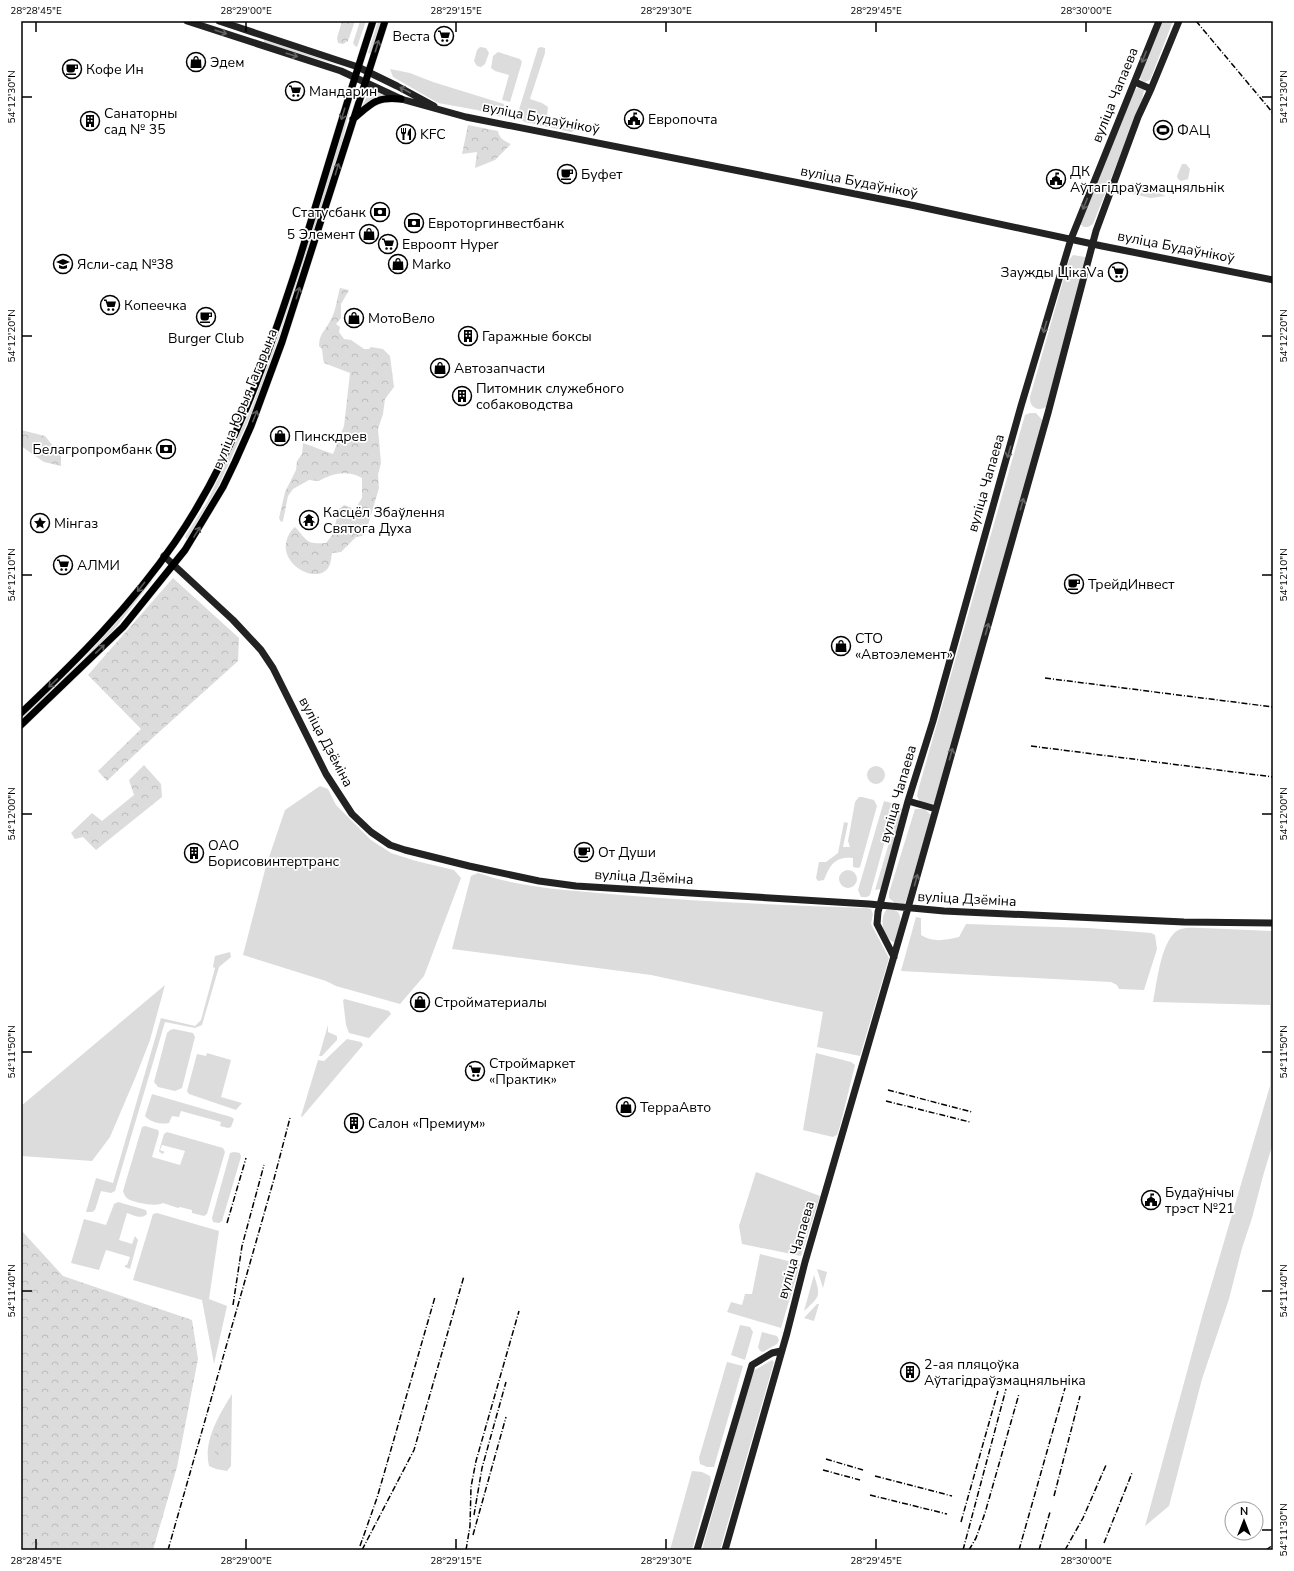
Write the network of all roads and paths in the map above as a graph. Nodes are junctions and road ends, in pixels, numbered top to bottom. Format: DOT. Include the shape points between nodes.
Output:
graph roads {
  1 [pos="187,21"];
  2 [pos="219,21"];
  3 [pos="372,21"];
  4 [pos="384,21"];
  5 [pos="1159,21"];
  6 [pos="1179,21"];
  7 [pos="248,31"];
  8 [pos="247,40"];
  9 [pos="358,67"];
  10 [pos="368,71"];
  11 [pos="354,76"];
  12 [pos="365,82"];
  13 [pos="1135,82"];
  14 [pos="1152,89"];
  15 [pos="401,99"];
  16 [pos="439,110"];
  17 [pos="353,119"];
  18 [pos="1071,240"];
  19 [pos="1092,243"];
  20 [pos="1273,280"];
  21 [pos="164,556"];
  22 [pos="174,564"];
  23 [pos="21,713"];
  24 [pos="21,725"];
  25 [pos="908,801"];
  26 [pos="936,809"];
  27 [pos="880,905"];
  28 [pos="908,908"];
  29 [pos="1273,923"];
  30 [pos="894,958"];
  31 [pos="781,1351"];
  32 [pos="697,1550"];
  33 [pos="726,1550"];
  1 -- 8 [label="main road, вуліца Будаўнікоў, one-way"];
  2 -- 7 [label="main road, вуліца Будаўнікоў"];
  3 -- 9 [label="main road, вуліца Юрыя Гагарына"];
  10 -- 4 [label="main road, вуліца Юрыя Гагарына, one-way"];
  5 -- 13 [label="main road, вуліца Чапаева, one-way"];
  6 -- 14 [label="main road, вуліца Чапаева"];
  7 -- 8 [label="main road"];
  7 -- 9 [label="main road, вуліца Будаўнікоў"];
  8 -- 11 [label="main road, вуліца Будаўнікоў, one-way"];
  9 -- 10 [label="main road, вуліца Будаўнікоў"];
  9 -- 11 [label="main road, вуліца Юрыя Гагарына"];
  10 -- 12 [label="main road, вуліца Юрыя Гагарына"];
  16 -- 10 [label="main road, вуліца Будаўнікоў, one-way"];
  11 -- 12 [label="main road, вуліца Будаўнікоў"];
  11 -- 21 [label="main road, вуліца Юрыя Гагарына, one-way" via="286,301 255,389 211,482"];
  12 -- 15 [label="main road, вуліца Будаўнікоў"];
  12 -- 17 [label="main road, вуліца Юрыя Гагарына"];
  13 -- 14 [label="main road"];
  13 -- 18 [label="main road, вуліца Чапаева, one-way"];
  14 -- 19 [label="main road, вуліца Чапаева" via="1138,117"];
  15 -- 16 [label="main road, вуліца Будаўнікоў"];
  15 -- 17 [label="main road" via="374,101"];
  16 -- 18 [label="main road, вуліца Будаўнікоў" via="911,205"];
  22 -- 17 [label="main road, вуліца Юрыя Гагарына, one-way" via="186,550 223,487 259,406 287,328"];
  18 -- 19 [label="main road, вуліца Будаўнікоў"];
  18 -- 25 [label="main road, вуліца Чапаева, one-way"];
  19 -- 20 [label="main road, вуліца Будаўнікоў"];
  26 -- 19 [label="main road, вуліца Чапаева, one-way" via="1048,413"];
  21 -- 22 [label="main road, вуліца Дзёміна"];
  21 -- 23 [label="main road, вуліца Юрыя Гагарына, one-way" via="133,598 99,637"];
  24 -- 22 [label="main road, вуліца Юрыя Гагарына, one-way" via="122,627"];
  22 -- 27 [label="main road, вуліца Дзёміна" via="261,650 273,668 339,795 352,814 390,845 469,866 576,886"];
  25 -- 26 [label="main road"];
  25 -- 27 [label="main road, вуліца Чапаева"];
  28 -- 26 [label="main road, вуліца Чапаева, one-way"];
  27 -- 28 [label="main road, вуліца Дзёміна"];
  27 -- 30 [label="main road, вуліца Чапаева" via="877,924"];
  28 -- 29 [label="main road, вуліца Дзёміна" via="1170,922"];
  28 -- 30 [label="main road, вуліца Чапаева"];
  30 -- 31 [label="main road, вуліца Чапаева"];
  31 -- 32 [label="main road" via="772,1353 752,1365"];
  31 -- 33 [label="main road, вуліца Чапаева"];
}
